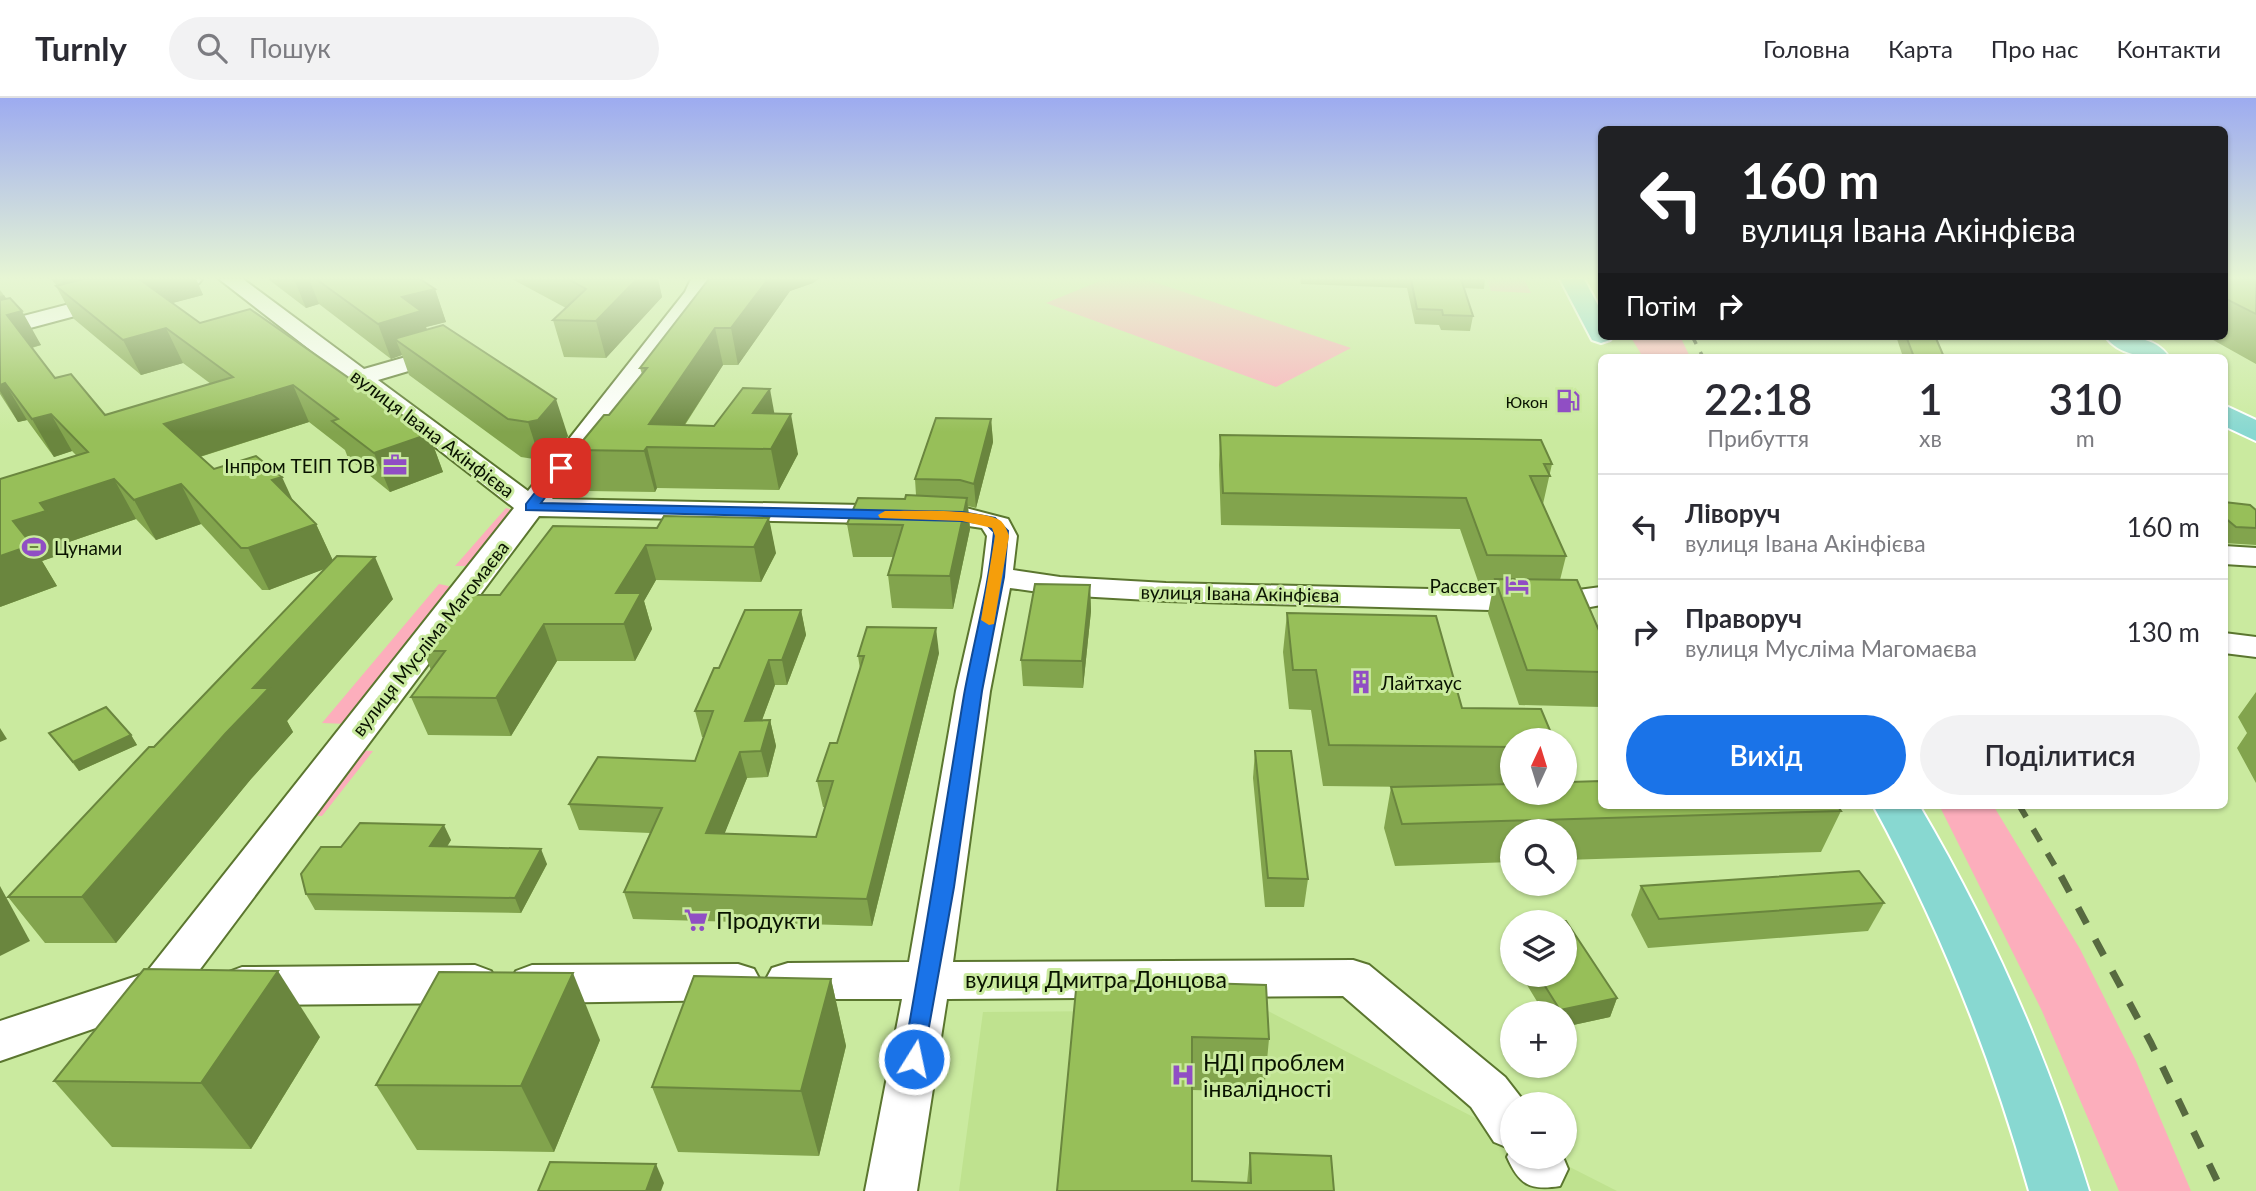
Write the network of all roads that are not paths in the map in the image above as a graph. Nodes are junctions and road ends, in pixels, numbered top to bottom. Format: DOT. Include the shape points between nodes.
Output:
graph roads {
  1 [pos="296,330"];
  2 [pos="658,330"];
  3 [pos="2109,340"];
  4 [pos="2111,340"];
  5 [pos="469,346"];
  6 [pos="2122,354"];
  7 [pos="2148,354"];
  8 [pos="360,378"];
  9 [pos="2228,397"];
  10 [pos="2256,412"];
  11 [pos="2228,416"];
  12 [pos="2256,432"];
  13 [pos="531,507"];
  14 [pos="2228,555"];
  15 [pos="2256,557"];
  16 [pos="997,577"];
  17 [pos="1578,600"];
  18 [pos="1598,609"];
  19 [pos="1898,809"];
  20 [pos="928,980"];
  21 [pos="161,987"];
  22 [pos="0,1041"];
  23 [pos="1500,1109"];
  24 [pos="891,1191"];
  25 [pos="2059,1191"];
  1 -- 8 [label="street, вулиця Івана Акінфієва"];
  2 -- 13 [label="street, вулиця Мусліма Магомаєва"];
  3 -- 6 [label="main road"];
  4 -- 7 [label="main road"];
  5 -- 8 [label="street"];
  8 -- 13 [label="street, вулиця Івана Акінфієва"];
  9 -- 10 [label="main road"];
  11 -- 12 [label="main road"];
  13 -- 16 [label="street, вулиця Івана Акінфієва" via="962,516 998,525 1002,536"];
  13 -- 21 [label="street, вулиця Мусліма Магомаєва"];
  14 -- 15 [label="street"];
  16 -- 17 [label="street, вулиця Івана Акінфієва" via="1166,592"];
  16 -- 20 [label="street" via="973,691"];
  17 -- 18 [label="street, вулиця Івана Акінфієва"];
  19 -- 25 [label="main road" via="1921,847 2005,1031"];
  20 -- 21 [label="street, вулиця Дмитра Донцова"];
  20 -- 23 [label="street, вулиця Дмитра Донцова" via="1353,978 1488,1092"];
  20 -- 24 [label="street"];
  21 -- 22 [label="street, вулиця Дмитра Донцова"];
}
